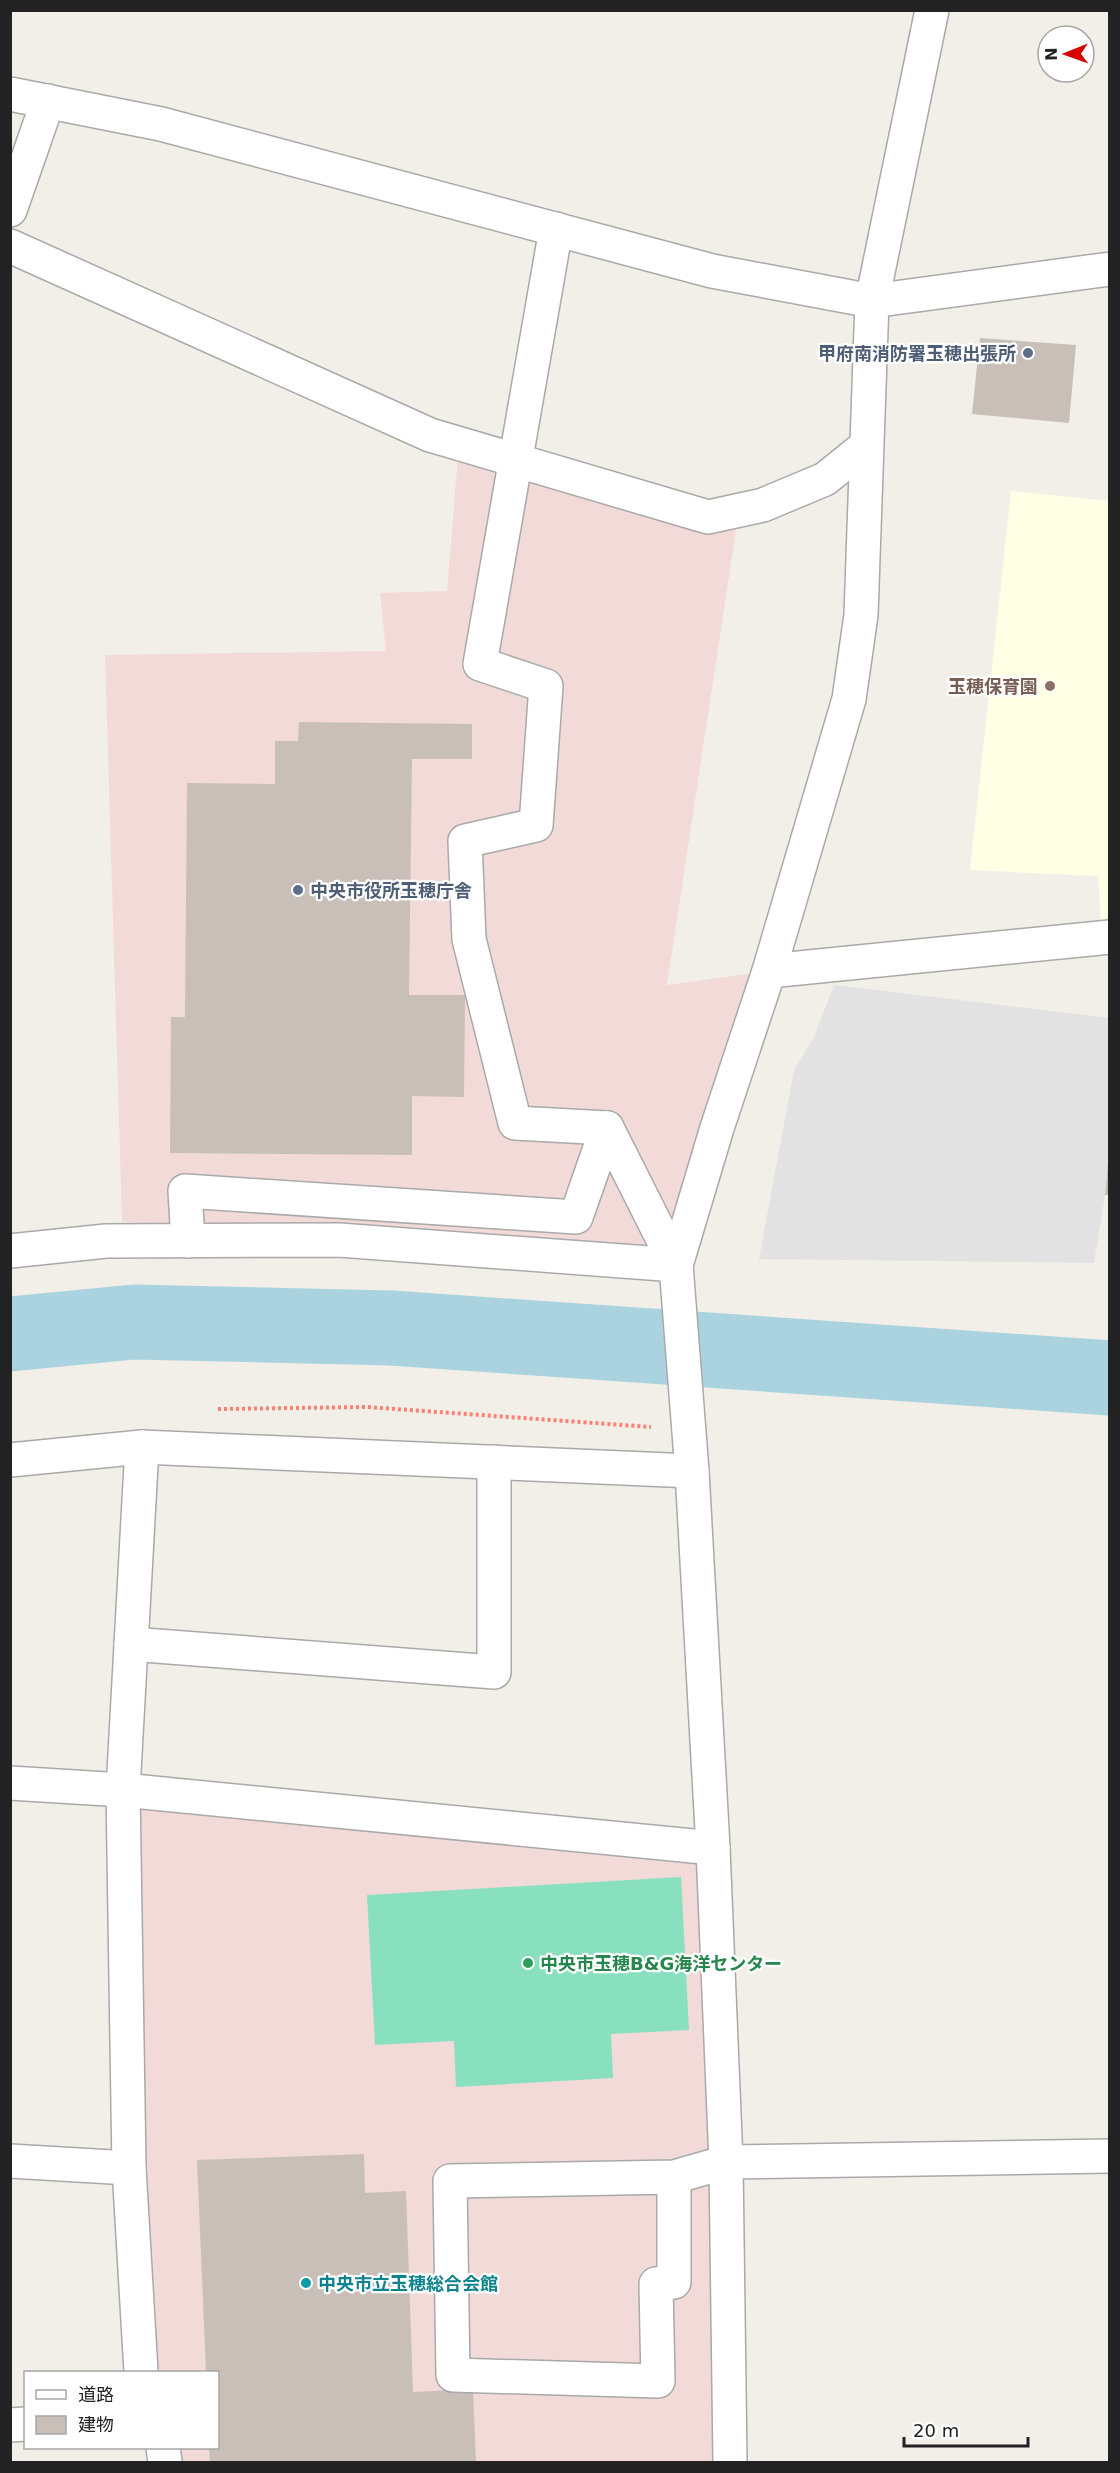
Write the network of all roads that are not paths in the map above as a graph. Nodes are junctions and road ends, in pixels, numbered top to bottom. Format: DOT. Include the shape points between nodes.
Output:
graph roads {
  1 [pos="932,10"];
  2 [pos="10,94"];
  3 [pos="48,101"];
  4 [pos="10,210"];
  5 [pos="555,229"];
  6 [pos="10,246"];
  7 [pos="1110,268"];
  8 [pos="872,301"];
  9 [pos="866,446"];
  10 [pos="515,460"];
  11 [pos="1110,937"];
  12 [pos="769,971"];
  13 [pos="607,1128"];
  14 [pos="188,1241"];
  15 [pos="10,1251"];
  16 [pos="676,1265"];
  17 [pos="142,1447"];
  18 [pos="10,1460"];
  19 [pos="494,1462"];
  20 [pos="692,1471"];
  21 [pos="131,1644"];
  22 [pos="10,1783"];
  23 [pos="123,1790"];
  24 [pos="713,1848"];
  25 [pos="1110,2156"];
  26 [pos="10,2161"];
  27 [pos="726,2163"];
  28 [pos="129,2168"];
  29 [pos="674,2177"];
  30 [pos="141,2371"];
  31 [pos="730,2463"];
  1 -- 8 [label="street"];
  2 -- 3 [label="street"];
  3 -- 4 [label="street"];
  3 -- 5 [label="street" via="160,123"];
  5 -- 8 [label="street" via="712,271"];
  5 -- 10 [label="street"];
  6 -- 10 [label="street" via="430,435"];
  7 -- 8 [label="street"];
  8 -- 9 [label="street"];
  9 -- 10 [label="street" via="825,479 763,504 708,517"];
  9 -- 12 [label="street" via="861,615 849,699"];
  10 -- 13 [label="street" via="480,664 546,686 536,825 465,841 469,939 514,1123"];
  11 -- 12 [label="street"];
  12 -- 16 [label="street"];
  13 -- 14 [label="street" via="576,1217 185,1191"];
  13 -- 16 [label="street"];
  14 -- 15 [label="street" via="106,1241"];
  14 -- 16 [label="street" via="339,1240"];
  16 -- 20 [label="street"];
  17 -- 18 [label="street"];
  17 -- 19 [label="street"];
  17 -- 21 [label="street"];
  19 -- 20 [label="street"];
  19 -- 21 [label="street" via="495,1672"];
  20 -- 24 [label="street"];
  21 -- 23 [label="street"];
  22 -- 23 [label="street"];
  23 -- 24 [label="street"];
  23 -- 28 [label="street"];
  24 -- 27 [label="street"];
  25 -- 27 [label="street"];
  26 -- 28 [label="street"];
  27 -- 29 [label="street"];
  27 -- 31 [label="street"];
  28 -- 30 [label="street"];
  29 -- 29 [label="street" via="674,2282 656,2284 658,2380 453,2374 450,2181"];
}
